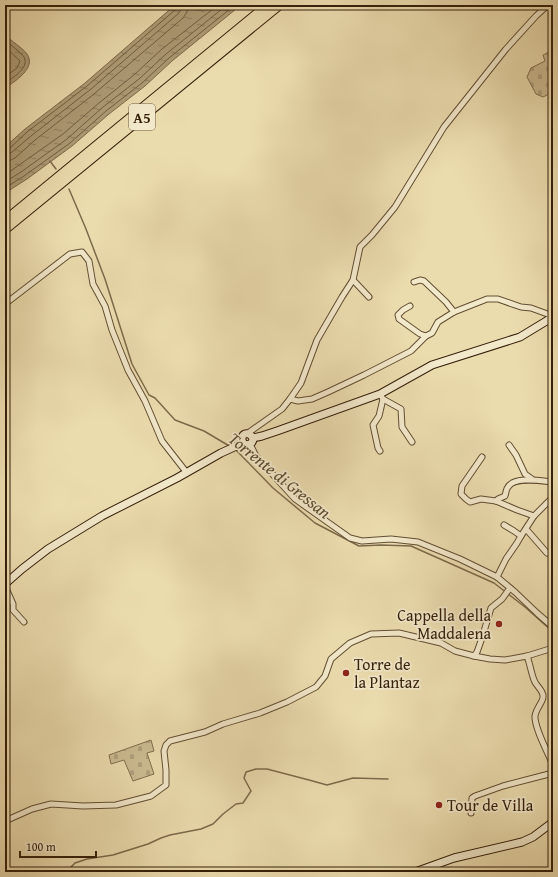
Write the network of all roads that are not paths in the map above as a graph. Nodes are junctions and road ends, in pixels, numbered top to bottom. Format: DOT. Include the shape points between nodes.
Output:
graph roads {
  1 [pos="268,5"];
  2 [pos="279,5"];
  3 [pos="548,5"];
  4 [pos="5,220"];
  5 [pos="5,229"];
  6 [pos="353,280"];
  7 [pos="414,282"];
  8 [pos="369,297"];
  9 [pos="5,304"];
  10 [pos="410,306"];
  11 [pos="454,312"];
  12 [pos="553,317"];
  13 [pos="426,336"];
  14 [pos="381,397"];
  15 [pos="290,399"];
  16 [pos="251,438"];
  17 [pos="412,442"];
  18 [pos="243,443"];
  19 [pos="509,446"];
  20 [pos="380,451"];
  21 [pos="482,457"];
  22 [pos="187,473"];
  23 [pos="532,479"];
  24 [pos="553,482"];
  25 [pos="553,497"];
  26 [pos="496,502"];
  27 [pos="534,516"];
  28 [pos="504,525"];
  29 [pos="526,529"];
  30 [pos="521,536"];
  31 [pos="547,553"];
  32 [pos="496,577"];
  33 [pos="5,585"];
  34 [pos="510,588"];
  35 [pos="24,622"];
  36 [pos="553,627"];
  37 [pos="553,648"];
  38 [pos="474,656"];
  39 [pos="527,656"];
  40 [pos="553,765"];
  41 [pos="553,773"];
  42 [pos="471,813"];
  43 [pos="5,822"];
  44 [pos="553,822"];
  45 [pos="415,872"];
  1 -- 4 [label="highway, A5"];
  2 -- 5 [label="highway, A5"];
  3 -- 6 [label="street" via="506,49 444,127 395,207 360,247"];
  6 -- 8 [label="street"];
  6 -- 15 [label="street" via="318,340 301,383"];
  7 -- 11 [label="street" via="424,281"];
  9 -- 22 [label="street" via="70,254 82,252 89,261 93,284 105,306 128,370 162,441"];
  10 -- 13 [label="street" via="398,315 399,319"];
  11 -- 12 [label="street" via="487,299 498,299"];
  11 -- 13 [label="street" via="438,322 432,333"];
  12 -- 14 [label="main road" via="520,337 432,365"];
  13 -- 15 [label="street" via="411,351 350,382 312,399"];
  14 -- 16 [label="main road"];
  14 -- 17 [label="street" via="401,409 402,427"];
  14 -- 20 [label="street" via="379,416 373,425"];
  15 -- 16 [label="street"];
  16 -- 18 [label="main road" via="246,445"];
  16 -- 18 [label="main road" via="245,434 241,440"];
  16 -- 32 [label="street" via="256,456 295,499 350,538 362,541 391,539 418,542"];
  18 -- 22 [label="main road"];
  19 -- 23 [label="street" via="526,474"];
  21 -- 26 [label="street" via="462,486 462,494 470,502 481,499"];
  22 -- 33 [label="main road" via="95,520 48,549"];
  23 -- 24 [label="street"];
  23 -- 26 [label="street" via="514,482 508,486 505,496"];
  25 -- 27 [label="street"];
  26 -- 27 [label="street"];
  27 -- 29 [label="street"];
  28 -- 30 [label="street"];
  29 -- 30 [label="street"];
  29 -- 31 [label="street"];
  30 -- 32 [label="street"];
  32 -- 34 [label="street"];
  33 -- 35 [label="street" via="13,610"];
  34 -- 36 [label="street"];
  34 -- 38 [label="street" via="491,608"];
  37 -- 39 [label="street"];
  38 -- 39 [label="street" via="505,660"];
  38 -- 43 [label="street" via="455,651 441,643 399,633 371,634 350,643 331,659 325,676 316,687 260,713 170,741 164,751 166,786 150,796 116,805 51,804 32,809"];
  39 -- 40 [label="street" via="536,684 543,693 543,699 536,711 535,724"];
  41 -- 42 [label="street" via="475,796 472,798"];
  44 -- 45 [label="main road" via="522,842 454,858"];
}
